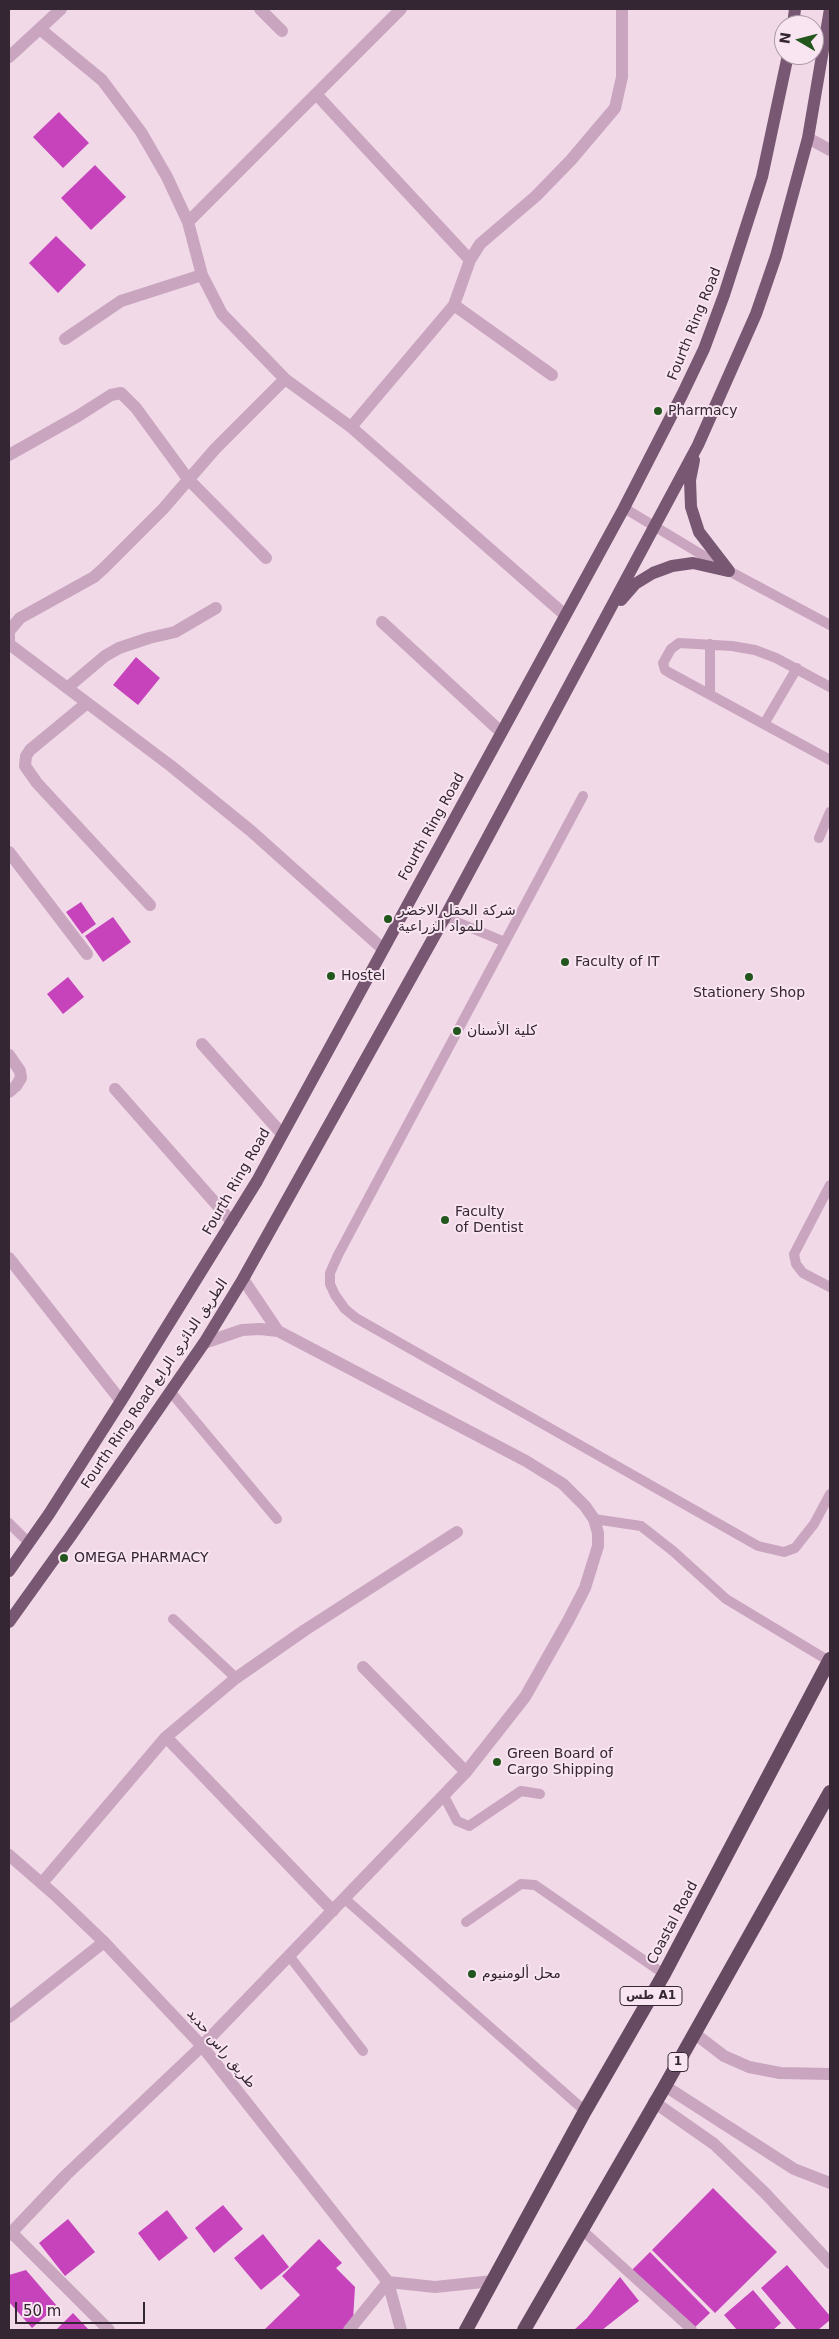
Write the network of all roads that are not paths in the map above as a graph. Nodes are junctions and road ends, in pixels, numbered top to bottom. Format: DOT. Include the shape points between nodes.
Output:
graph roads {
  1 [pos="62,9"];
  2 [pos="260,9"];
  3 [pos="401,9"];
  4 [pos="622,9"];
  5 [pos="830,9"];
  6 [pos="40,29"];
  7 [pos="282,30"];
  8 [pos="9,57"];
  9 [pos="786,65"];
  10 [pos="316,94"];
  11 [pos="808,138"];
  12 [pos="830,150"];
  13 [pos="188,222"];
  14 [pos="470,260"];
  15 [pos="202,276"];
  16 [pos="454,305"];
  17 [pos="65,338"];
  18 [pos="552,375"];
  19 [pos="285,379"];
  20 [pos="351,426"];
  21 [pos="698,445"];
  22 [pos="9,455"];
  23 [pos="188,479"];
  24 [pos="624,508"];
  25 [pos="654,525"];
  26 [pos="266,558"];
  27 [pos="729,571"];
  28 [pos="216,608"];
  29 [pos="610,610"];
  30 [pos="566,615"];
  31 [pos="382,622"];
  32 [pos="830,625"];
  33 [pos="710,644"];
  34 [pos="9,645"];
  35 [pos="797,668"];
  36 [pos="67,688"];
  37 [pos="830,688"];
  38 [pos="710,694"];
  39 [pos="87,702"];
  40 [pos="764,724"];
  41 [pos="502,732"];
  42 [pos="830,760"];
  43 [pos="583,796"];
  44 [pos="830,812"];
  45 [pos="819,838"];
  46 [pos="9,852"];
  47 [pos="150,905"];
  48 [pos="445,917"];
  49 [pos="505,942"];
  50 [pos="383,949"];
  51 [pos="87,954"];
  52 [pos="202,1044"];
  53 [pos="9,1055"];
  54 [pos="115,1089"];
  55 [pos="9,1092"];
  56 [pos="282,1134"];
  57 [pos="830,1185"];
  58 [pos="232,1222"];
  59 [pos="9,1258"];
  60 [pos="243,1279"];
  61 [pos="830,1287"];
  62 [pos="278,1331"];
  63 [pos="204,1343"];
  64 [pos="170,1391"];
  65 [pos="121,1401"];
  66 [pos="830,1494"];
  67 [pos="277,1519"];
  68 [pos="594,1519"];
  69 [pos="9,1522"];
  70 [pos="457,1532"];
  71 [pos="29,1543"];
  72 [pos="9,1571"];
  73 [pos="173,1619"];
  74 [pos="9,1622"];
  75 [pos="830,1660"];
  76 [pos="362,1667"];
  77 [pos="236,1678"];
  78 [pos="166,1737"];
  79 [pos="466,1772"];
  80 [pos="830,1792"];
  81 [pos="540,1794"];
  82 [pos="444,1796"];
  83 [pos="9,1855"];
  84 [pos="42,1883"];
  85 [pos="345,1899"];
  86 [pos="333,1911"];
  87 [pos="466,1922"];
  88 [pos="104,1942"];
  89 [pos="290,1957"];
  90 [pos="664,1974"];
  91 [pos="9,2017"];
  92 [pos="694,2033"];
  93 [pos="202,2046"];
  94 [pos="363,2051"];
  95 [pos="830,2074"];
  96 [pos="665,2086"];
  97 [pos="654,2102"];
  98 [pos="585,2112"];
  99 [pos="830,2183"];
  100 [pos="582,2230"];
  101 [pos="10,2233"];
  102 [pos="830,2263"];
  103 [pos="493,2281"];
  104 [pos="388,2282"];
  105 [pos="109,2330"];
  106 [pos="348,2330"];
  107 [pos="401,2330"];
  108 [pos="466,2330"];
  109 [pos="524,2330"];
  110 [pos="692,2330"];
  1 -- 6 [label="street"];
  2 -- 7 [label="street"];
  3 -- 10 [label="street"];
  4 -- 14 [label="street" via="622,77 615,108 571,160 536,196 480,244"];
  5 -- 11 [label="main road"];
  6 -- 8 [label="street"];
  6 -- 13 [label="street" via="102,80 120,101 167,177"];
  9 -- 24 [label="main road, Fourth Ring Road" via="762,177 724,295 704,349"];
  10 -- 13 [label="street"];
  10 -- 14 [label="street"];
  11 -- 12 [label="street"];
  11 -- 21 [label="main road" via="779,246 756,314"];
  13 -- 15 [label="street"];
  14 -- 16 [label="street"];
  15 -- 17 [label="street" via="121,301"];
  15 -- 19 [label="street" via="222,314"];
  16 -- 18 [label="street"];
  16 -- 20 [label="street"];
  19 -- 20 [label="street"];
  19 -- 23 [label="street"];
  20 -- 30 [label="street"];
  21 -- 25 [label="main road"];
  21 -- 27 [label="main road" via="690,480 691,507 699,532"];
  22 -- 23 [label="street" via="111,395 120,393 136,408"];
  23 -- 26 [label="street"];
  23 -- 34 [label="street" via="163,509 94,577 20,618 9,631"];
  24 -- 25 [label="lane"];
  24 -- 30 [label="main road, Fourth Ring Road"];
  25 -- 27 [label="lane"];
  25 -- 29 [label="main road"];
  27 -- 29 [label="main road" via="693,563 672,566 635,584"];
  27 -- 32 [label="lane"];
  28 -- 36 [label="street" via="175,632 119,648 104,656"];
  29 -- 48 [label="main road"];
  30 -- 41 [label="main road, Fourth Ring Road"];
  31 -- 41 [label="street"];
  33 -- 35 [label="lane" via="755,650"];
  33 -- 38 [label="lane"];
  33 -- 38 [label="lane" via="679,642 663,663 665,670"];
  34 -- 36 [label="street"];
  35 -- 37 [label="lane"];
  35 -- 40 [label="lane"];
  36 -- 39 [label="street"];
  38 -- 40 [label="lane"];
  39 -- 47 [label="street" via="30,750 25,766"];
  39 -- 50 [label="street" via="251,831"];
  40 -- 42 [label="lane"];
  41 -- 50 [label="main road, Fourth Ring Road"];
  43 -- 49 [label="lane"];
  44 -- 45 [label="lane"];
  46 -- 51 [label="street"];
  48 -- 49 [label="lane"];
  48 -- 60 [label="main road, Fourth Ring Road الطريق الدائري الرابع"];
  49 -- 66 [label="lane" via="338,1255 330,1273 335,1295 344,1309 356,1318 758,1546 784,1552 795,1548 814,1524"];
  50 -- 56 [label="main road, Fourth Ring Road"];
  52 -- 56 [label="street"];
  53 -- 55 [label="street" via="20,1071 20,1078"];
  54 -- 58 [label="street"];
  56 -- 58 [label="main road, Fourth Ring Road"];
  57 -- 61 [label="lane" via="794,1254 803,1273"];
  58 -- 65 [label="main road, Fourth Ring Road"];
  59 -- 65 [label="street"];
  60 -- 62 [label="street"];
  60 -- 63 [label="main road, Fourth Ring Road الطريق الدائري الرابع"];
  62 -- 63 [label="street" via="242,1330"];
  62 -- 68 [label="street" via="526,1460 563,1484"];
  63 -- 64 [label="main road, Fourth Ring Road الطريق الدائري الرابع"];
  64 -- 67 [label="lane"];
  64 -- 74 [label="main road, Fourth Ring Road الطريق الدائري الرابع"];
  65 -- 71 [label="main road, Fourth Ring Road"];
  68 -- 75 [label="lane" via="641,1526 674,1551 726,1599"];
  68 -- 79 [label="street" via="598,1533 596,1555 568,1621 525,1697"];
  69 -- 71 [label="lane"];
  70 -- 77 [label="street"];
  71 -- 72 [label="main road, Fourth Ring Road"];
  73 -- 77 [label="lane"];
  75 -- 90 [label="highway, Coastal Road / طس A1"];
  76 -- 79 [label="street"];
  77 -- 78 [label="street"];
  78 -- 84 [label="street"];
  78 -- 86 [label="street"];
  79 -- 82 [label="street"];
  80 -- 92 [label="highway, 1"];
  81 -- 82 [label="lane" via="521,1791 469,1826 457,1821"];
  82 -- 85 [label="street"];
  83 -- 84 [label="street, طريق راس حديد"];
  84 -- 88 [label="street, طريق راس حديد"];
  85 -- 86 [label="street"];
  85 -- 98 [label="lane"];
  86 -- 89 [label="street"];
  87 -- 90 [label="lane" via="521,1884 535,1885"];
  88 -- 91 [label="street"];
  88 -- 93 [label="street, طريق راس حديد"];
  89 -- 93 [label="street"];
  89 -- 94 [label="lane"];
  90 -- 98 [label="highway, Coastal Road / طس A1"];
  92 -- 95 [label="street" via="724,2056 749,2067 780,2073"];
  92 -- 96 [label="highway, 1"];
  93 -- 101 [label="street"];
  93 -- 104 [label="street, طريق راس حديد"];
  96 -- 97 [label="highway, 1"];
  96 -- 99 [label="street" via="794,2169"];
  97 -- 100 [label="highway, 1"];
  97 -- 102 [label="street" via="714,2144"];
  98 -- 103 [label="highway, Coastal Road / طس A1"];
  100 -- 109 [label="highway, 1"];
  100 -- 110 [label="lane"];
  101 -- 105 [label="street"];
  103 -- 104 [label="street" via="435,2287"];
  103 -- 108 [label="highway, Coastal Road / طس A1"];
  104 -- 106 [label="street"];
  104 -- 107 [label="street, طريق راس حديد"];
}
